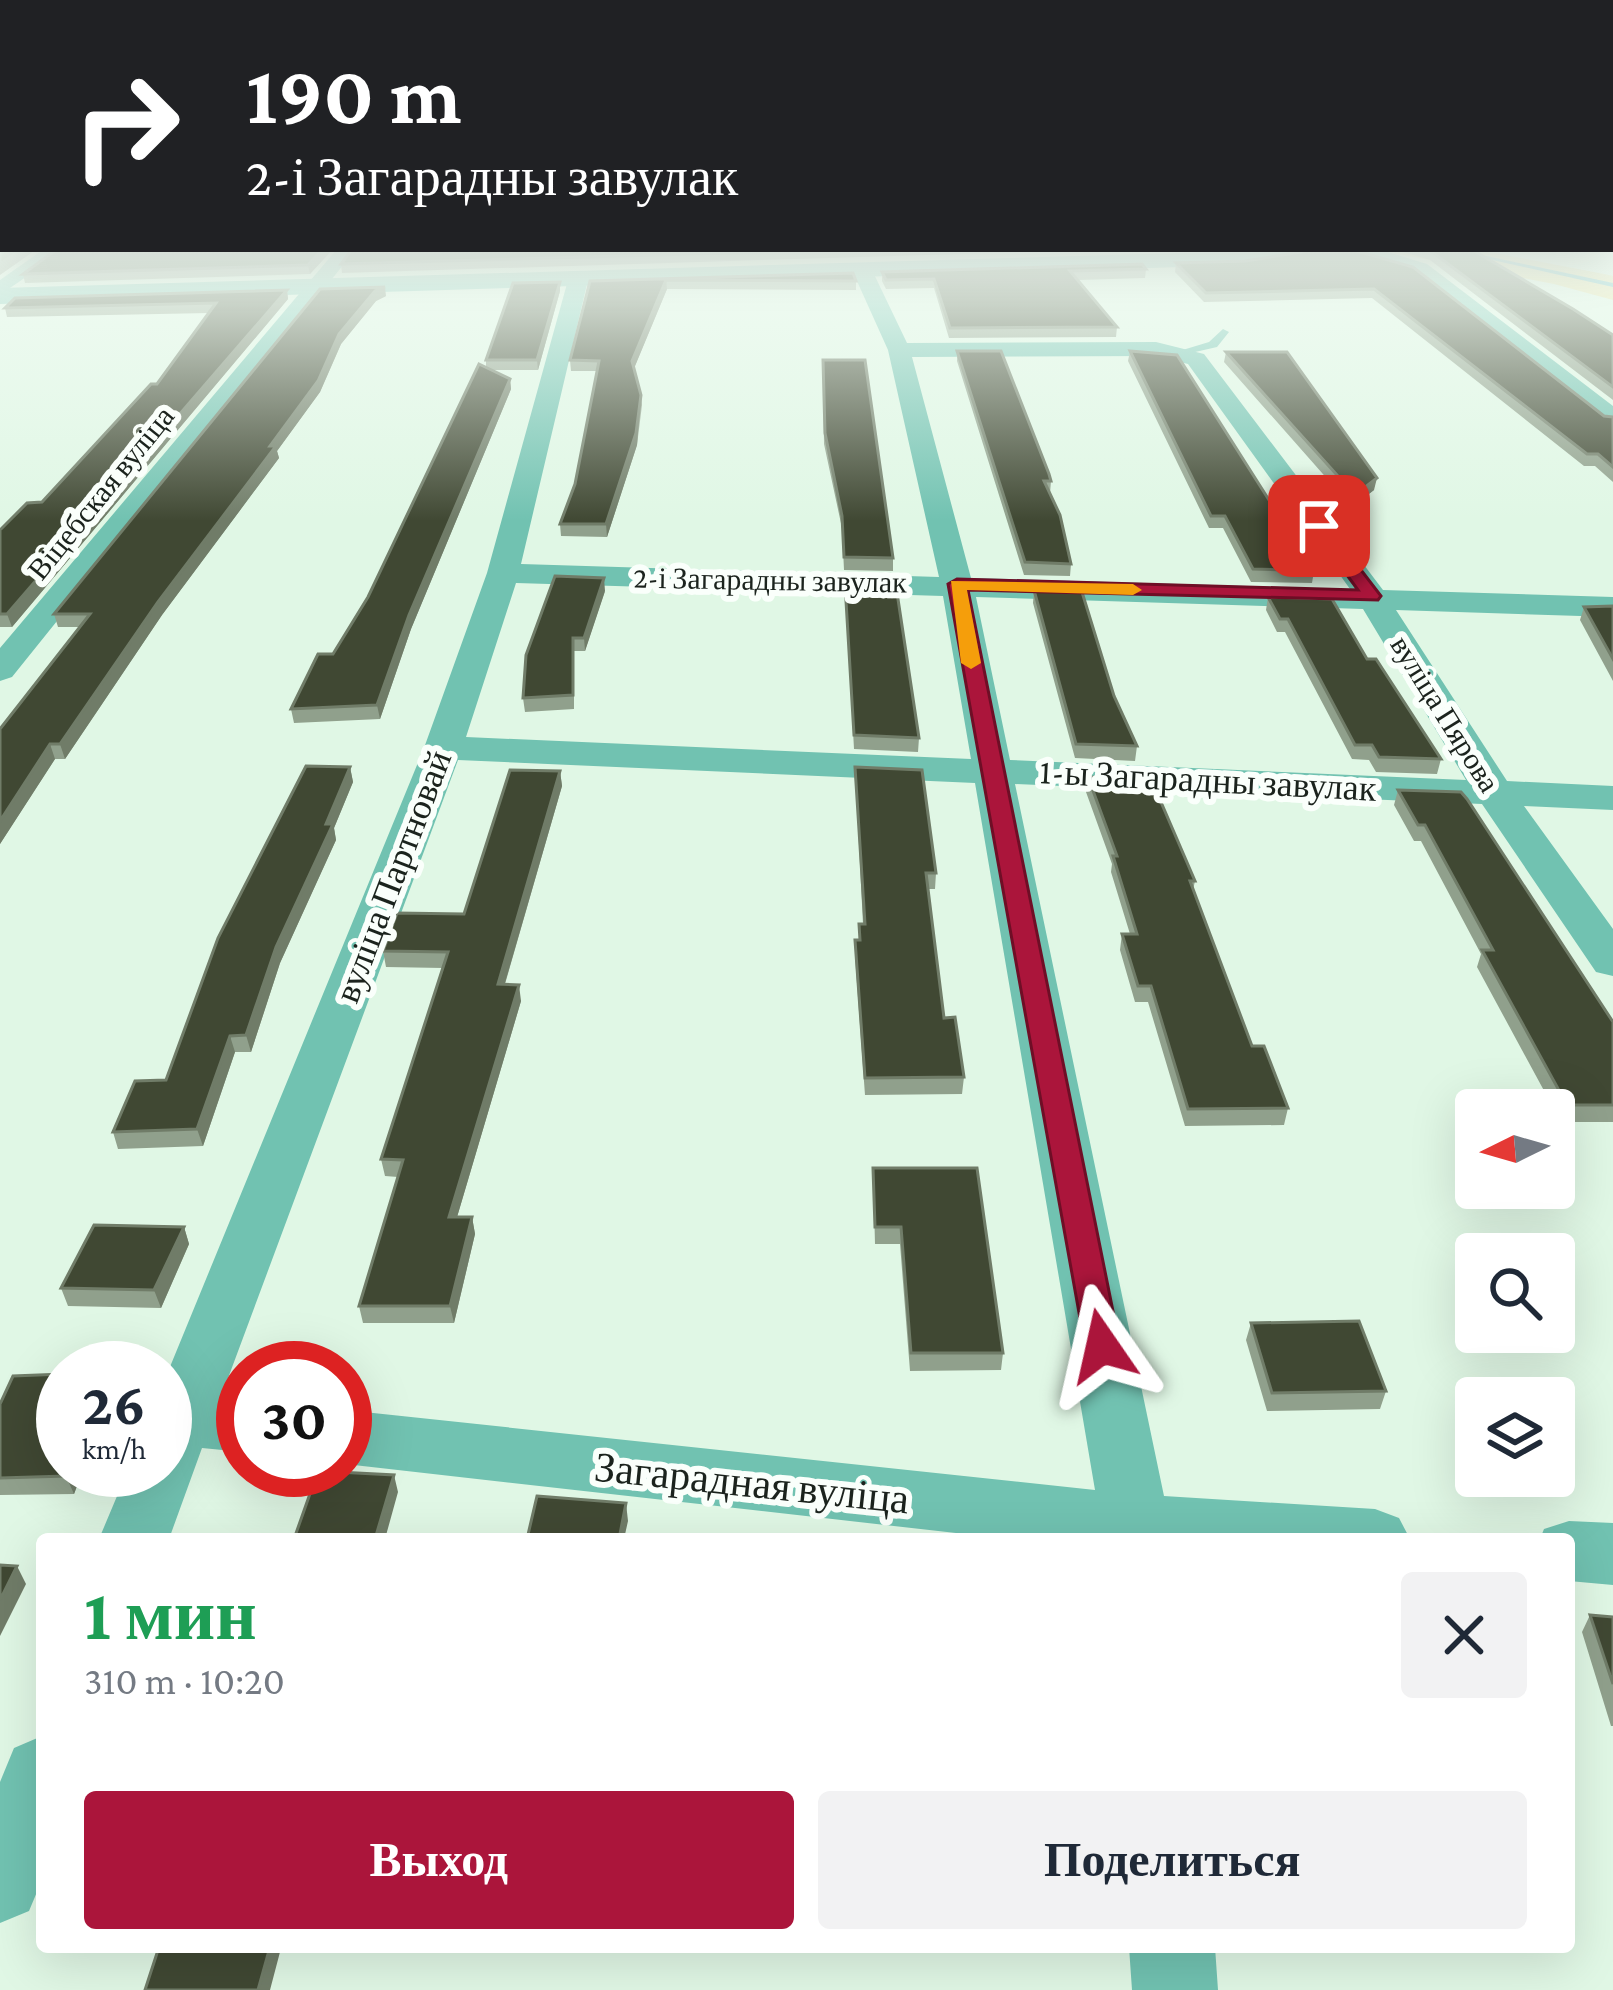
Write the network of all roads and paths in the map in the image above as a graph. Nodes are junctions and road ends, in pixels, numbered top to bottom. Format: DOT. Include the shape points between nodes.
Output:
graph roads {
  1 [pos="272,336"];
  2 [pos="564,336"];
  3 [pos="892,336"];
  4 [pos="1220,336"];
  5 [pos="1507,336"];
  6 [pos="899,350"];
  7 [pos="1182,352"];
  8 [pos="1613,418"];
  9 [pos="503,573"];
  10 [pos="957,584"];
  11 [pos="1371,596"];
  12 [pos="1613,607"];
  13 [pos="0,670"];
  14 [pos="442,748"];
  15 [pos="990,770"];
  16 [pos="1494,793"];
  17 [pos="1613,798"];
  18 [pos="1613,962"];
  19 [pos="192,1391"];
  20 [pos="372,1440"];
  21 [pos="151,1497"];
  22 [pos="1137,1531"];
  23 [pos="136,1533"];
  24 [pos="1196,1533"];
  25 [pos="1575,1552"];
  26 [pos="1613,1554"];
  27 [pos="36,1790"];
  28 [pos="0,1882"];
  29 [pos="1172,1953"];
  30 [pos="1175,1990"];
  1 -- 13 [label="street, Віцебская вуліца"];
  2 -- 9 [label="street, вуліца Партновай"];
  3 -- 6 [label="street"];
  4 -- 7 [label="lane"];
  5 -- 8 [label="street"];
  6 -- 7 [label="street"];
  6 -- 10 [label="street"];
  7 -- 11 [label="street, вуліца Пярова" via="1196,359"];
  9 -- 10 [label="street, 2-і Загарадны завулак"];
  9 -- 14 [label="street, вуліца Партновай"];
  10 -- 11 [label="street, 2-і Загарадны завулак"];
  10 -- 15 [label="street"];
  11 -- 12 [label="street, 2-і Загарадны завулак"];
  11 -- 16 [label="street, вуліца Пярова"];
  14 -- 15 [label="street, 1-ы Загарадны завулак"];
  14 -- 19 [label="street, вуліца Партновай"];
  15 -- 16 [label="street, 1-ы Загарадны завулак"];
  15 -- 22 [label="street"];
  16 -- 17 [label="street, 1-ы Загарадны завулак"];
  16 -- 18 [label="street, вуліца Пярова"];
  20 -- 22 [label="street, Загарадная вуліца"];
  21 -- 23 [label="street, вуліца Партновай"];
  22 -- 24 [label="street, Загарадная вуліца"];
  25 -- 26 [label="street"];
  27 -- 28 [label="street"];
  29 -- 30 [label="street"];
}
